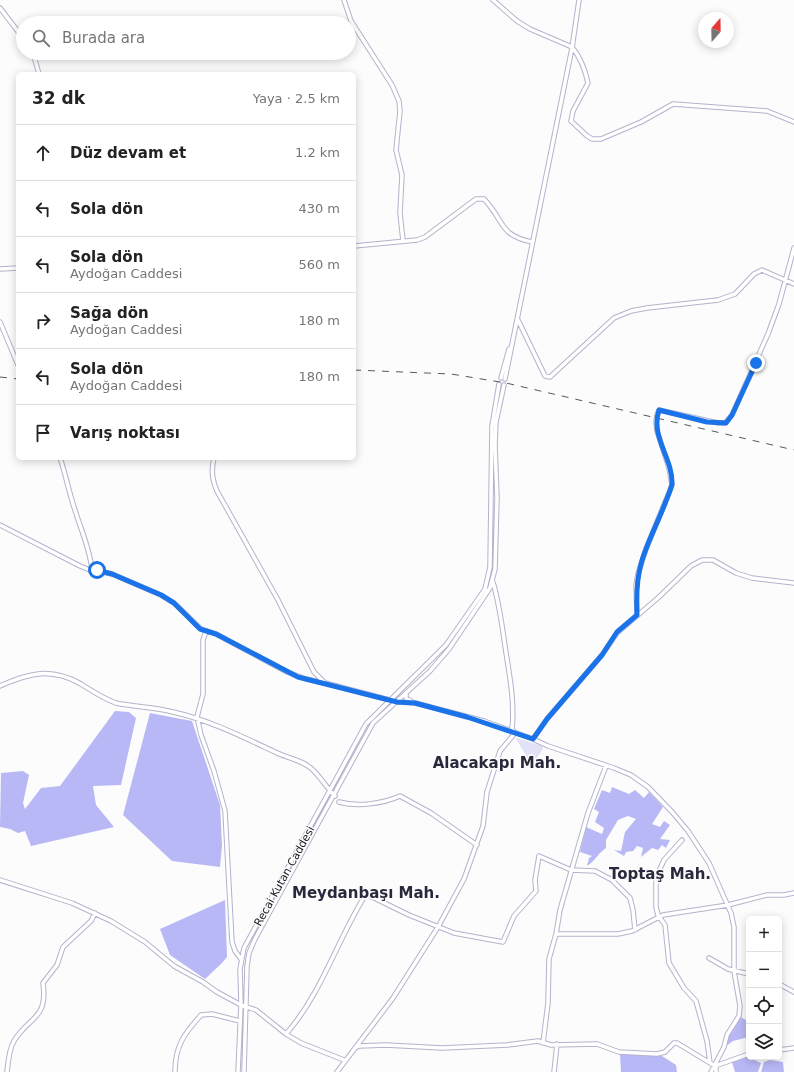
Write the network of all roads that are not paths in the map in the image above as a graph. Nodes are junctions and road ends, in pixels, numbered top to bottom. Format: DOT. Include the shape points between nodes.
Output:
graph roads {
  1 [pos="344,0"];
  2 [pos="493,0"];
  3 [pos="579,0"];
  4 [pos="0,8"];
  5 [pos="349,16"];
  6 [pos="16,29"];
  7 [pos="356,30"];
  8 [pos="572,47"];
  9 [pos="35,60"];
  10 [pos="38,72"];
  11 [pos="794,122"];
  12 [pos="403,241"];
  13 [pos="532,242"];
  14 [pos="356,246"];
  15 [pos="794,248"];
  16 [pos="16,268"];
  17 [pos="0,269"];
  18 [pos="784,280"];
  19 [pos="794,284"];
  20 [pos="517,319"];
  21 [pos="0,322"];
  22 [pos="516,327"];
  23 [pos="16,360"];
  24 [pos="501,378"];
  25 [pos="505,379"];
  26 [pos="499,384"];
  27 [pos="504,385"];
  28 [pos="61,460"];
  29 [pos="214,460"];
  30 [pos="0,525"];
  31 [pos="92,570"];
  32 [pos="491,580"];
  33 [pos="794,583"];
  34 [pos="637,615"];
  35 [pos="206,631"];
  36 [pos="325,683"];
  37 [pos="0,686"];
  38 [pos="406,694"];
  39 [pos="390,700"];
  40 [pos="397,702"];
  41 [pos="415,703"];
  42 [pos="197,718"];
  43 [pos="515,733"];
  44 [pos="533,739"];
  45 [pos="606,766"];
  46 [pos="331,791"];
  47 [pos="334,797"];
  48 [pos="682,840"];
  49 [pos="477,845"];
  50 [pos="571,870"];
  51 [pos="0,880"];
  52 [pos="794,893"];
  53 [pos="728,906"];
  54 [pos="95,913"];
  55 [pos="660,916"];
  56 [pos="438,927"];
  57 [pos="635,930"];
  58 [pos="556,934"];
  59 [pos="241,958"];
  60 [pos="709,958"];
  61 [pos="734,971"];
  62 [pos="746,973"];
  63 [pos="782,986"];
  64 [pos="794,992"];
  65 [pos="241,1005"];
  66 [pos="247,1006"];
  67 [pos="240,1021"];
  68 [pos="286,1034"];
  69 [pos="543,1042"];
  70 [pos="557,1044"];
  71 [pos="354,1048"];
  72 [pos="794,1048"];
  73 [pos="782,1050"];
  74 [pos="746,1055"];
  75 [pos="344,1060"];
  76 [pos="710,1063"];
  77 [pos="716,1065"];
  78 [pos="7,1072"];
  79 [pos="175,1072"];
  80 [pos="238,1072"];
  81 [pos="244,1072"];
  82 [pos="337,1072"];
  83 [pos="554,1072"];
  84 [pos="711,1072"];
  85 [pos="716,1072"];
  1 -- 5 [label="street"];
  2 -- 8 [label="street" via="530,29"];
  3 -- 8 [label="street"];
  4 -- 6 [label="street"];
  7 -- 12 [label="street" via="392,85 399,101 396,150 402,174 400,213"];
  8 -- 11 [label="street" via="584,66 588,83 573,111 571,121 592,139 601,139 619,132 673,104 767,111"];
  8 -- 13 [label="street"];
  9 -- 10 [label="street"];
  12 -- 13 [label="street" via="425,237 476,199 484,199 507,232 514,238"];
  12 -- 14 [label="street"];
  13 -- 20 [label="street"];
  15 -- 18 [label="street"];
  16 -- 17 [label="street"];
  18 -- 19 [label="street"];
  18 -- 20 [label="street" via="762,270 754,274 735,294 718,300 647,308 614,318 550,377 545,376"];
  18 -- 34 [label="street, bridge" via="779,304 756,363 726,423 707,422 659,410 657,431 672,485 638,574"];
  20 -- 22 [label="street"];
  21 -- 23 [label="street"];
  22 -- 24 [label="street"];
  22 -- 25 [label="street"];
  26 -- 32 [label="street" via="492,426"];
  27 -- 32 [label="street" via="496,422 496,497"];
  28 -- 31 [label="street" via="91,559"];
  29 -- 36 [label="street" via="211,470 217,491 278,600 314,672"];
  30 -- 31 [label="street"];
  31 -- 35 [label="street" via="112,574 161,595 174,603 200,629"];
  32 -- 38 [label="street, Recai Kutan Caddesi" via="490,588 449,649"];
  32 -- 39 [label="street, Recai Kutan Caddesi" via="446,645"];
  32 -- 43 [label="street" via="501,611 511,680 512,729"];
  33 -- 34 [label="street" via="752,578 736,573 713,560 702,560 691,566"];
  34 -- 44 [label="street" via="617,632 602,655"];
  35 -- 36 [label="street" via="287,672"];
  35 -- 42 [label="street" via="203,640 203,694"];
  36 -- 39 [label="street"];
  37 -- 42 [label="street" via="44,672 78,683 110,701"];
  38 -- 40 [label="street, Recai Kutan Caddesi"];
  38 -- 41 [label="street" via="406,698"];
  39 -- 40 [label="street"];
  39 -- 46 [label="street, Recai Kutan Caddesi" via="366,724"];
  40 -- 41 [label="street"];
  40 -- 47 [label="street, Recai Kutan Caddesi" via="373,723"];
  41 -- 43 [label="street" via="484,721"];
  42 -- 46 [label="street" via="300,762 313,770"];
  42 -- 59 [label="street" via="225,811 232,942"];
  43 -- 44 [label="street"];
  43 -- 49 [label="street" via="500,751 487,792 483,826"];
  44 -- 45 [label="street"];
  45 -- 50 [label="street" via="588,813"];
  45 -- 53 [label="street" via="631,775 648,787 674,813 709,863"];
  46 -- 47 [label="street"];
  46 -- 59 [label="street, Recai Kutan Caddesi" via="244,948"];
  47 -- 49 [label="street" via="349,804 368,804 389,801 400,796 431,812"];
  47 -- 66 [label="street, Recai Kutan Caddesi" via="249,954 246,966"];
  48 -- 55 [label="street" via="664,860 656,882 656,907"];
  49 -- 56 [label="street" via="464,879"];
  50 -- 56 [label="street" via="539,856 536,891 514,916 503,942 454,933"];
  50 -- 57 [label="street" via="595,870 612,880 630,898 634,910"];
  50 -- 58 [label="street"];
  51 -- 54 [label="street"];
  52 -- 53 [label="street" via="767,895"];
  53 -- 55 [label="street"];
  53 -- 61 [label="street" via="734,927"];
  54 -- 65 [label="street" via="127,930 174,966"];
  54 -- 78 [label="street" via="63,947 57,965 43,983 43,1005 13,1042"];
  55 -- 57 [label="street"];
  55 -- 76 [label="street" via="667,936 669,963 684,988 696,1001"];
  56 -- 68 [label="street" via="366,894 350,920 310,1002"];
  56 -- 71 [label="street" via="393,998"];
  57 -- 58 [label="street" via="618,934"];
  58 -- 69 [label="street" via="549,959 548,1003"];
  59 -- 65 [label="street, Recai Kutan Caddesi"];
  60 -- 61 [label="street"];
  61 -- 62 [label="street"];
  61 -- 77 [label="street" via="740,1006 739,1016 727,1035"];
  63 -- 64 [label="street"];
  65 -- 66 [label="street"];
  65 -- 67 [label="street, Recai Kutan Caddesi"];
  66 -- 68 [label="street"];
  66 -- 81 [label="street, Recai Kutan Caddesi"];
  67 -- 79 [label="street" via="212,1014 201,1015 178,1046"];
  67 -- 80 [label="street, Recai Kutan Caddesi"];
  68 -- 75 [label="street" via="300,1043"];
  69 -- 70 [label="street"];
  69 -- 71 [label="street" via="442,1048 383,1045"];
  70 -- 76 [label="street" via="597,1044 619,1052 657,1054 665,1052 677,1043"];
  70 -- 83 [label="street"];
  71 -- 75 [label="street"];
  72 -- 73 [label="street"];
  74 -- 77 [label="street"];
  75 -- 82 [label="street"];
  76 -- 77 [label="street"];
  77 -- 84 [label="street"];
  77 -- 85 [label="street"];
}
